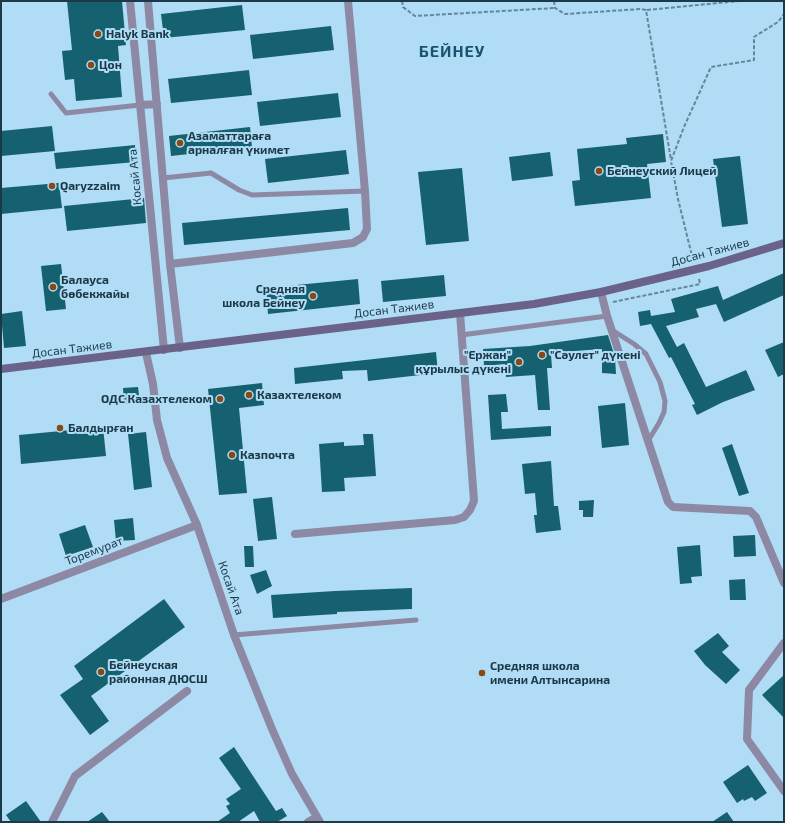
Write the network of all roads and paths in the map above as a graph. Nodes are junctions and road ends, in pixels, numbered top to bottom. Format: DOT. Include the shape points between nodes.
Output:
graph roads {
  1 [pos="130,1"];
  2 [pos="148,1"];
  3 [pos="348,1"];
  4 [pos="402,1"];
  5 [pos="554,1"];
  6 [pos="739,1"];
  7 [pos="555,8"];
  8 [pos="646,10"];
  9 [pos="784,14"];
  10 [pos="51,94"];
  11 [pos="157,104"];
  12 [pos="140,105"];
  13 [pos="672,161"];
  14 [pos="163,178"];
  15 [pos="365,191"];
  16 [pos="784,243"];
  17 [pos="170,264"];
  18 [pos="696,269"];
  19 [pos="601,292"];
  20 [pos="604,305"];
  21 [pos="460,313"];
  22 [pos="607,316"];
  23 [pos="612,330"];
  24 [pos="461,335"];
  25 [pos="180,348"];
  26 [pos="164,350"];
  27 [pos="146,352"];
  28 [pos="1,369"];
  29 [pos="648,441"];
  30 [pos="196,525"];
  31 [pos="295,534"];
  32 [pos="784,583"];
  33 [pos="1,599"];
  34 [pos="416,620"];
  35 [pos="234,635"];
  36 [pos="784,643"];
  37 [pos="187,690"];
  38 [pos="784,791"];
  39 [pos="318,819"];
  40 [pos="52,822"];
  41 [pos="308,822"];
  1 -- 12 [label="street, Косай Ата"];
  2 -- 11 [label="street"];
  3 -- 15 [label="street"];
  4 -- 7 [label="path" via="403,6 415,16"];
  5 -- 7 [label="path"];
  6 -- 8 [label="path"];
  7 -- 8 [label="path" via="565,14"];
  8 -- 13 [label="path"];
  9 -- 13 [label="path" via="778,22 754,37 754,60 711,67"];
  10 -- 12 [label="lane" via="66,113"];
  11 -- 12 [label="street"];
  11 -- 14 [label="street"];
  12 -- 26 [label="street, Косай Ата"];
  13 -- 18 [label="path" via="678,199"];
  14 -- 15 [label="lane" via="211,173 252,195"];
  14 -- 17 [label="street"];
  15 -- 17 [label="street" via="367,229 363,237 353,242"];
  16 -- 18 [label="street, Досан Тажиев"];
  17 -- 25 [label="street"];
  18 -- 19 [label="street, Досан Тажиев"];
  18 -- 20 [label="path" via="700,284"];
  19 -- 20 [label="street"];
  19 -- 21 [label="street, Досан Тажиев"];
  20 -- 22 [label="street"];
  21 -- 24 [label="street"];
  21 -- 25 [label="street, Досан Тажиев"];
  22 -- 23 [label="street"];
  22 -- 24 [label="lane"];
  23 -- 29 [label="street"];
  23 -- 29 [label="lane" via="646,354 660,382 665,401 664,412"];
  24 -- 31 [label="street" via="474,501 464,517 455,520"];
  25 -- 26 [label="street, Досан Тажиев"];
  26 -- 27 [label="street, Досан Тажиев"];
  27 -- 28 [label="street, Досан Тажиев"];
  27 -- 30 [label="street, Косай Ата" via="157,420 167,458"];
  29 -- 32 [label="street" via="668,502 673,507 750,511 756,517"];
  30 -- 33 [label="street, Торемурат"];
  30 -- 35 [label="street, Косай Ата"];
  34 -- 35 [label="lane"];
  35 -- 39 [label="street, Косай Ата" via="292,774"];
  36 -- 38 [label="street" via="749,690 748,739"];
  37 -- 40 [label="street" via="75,776"];
  39 -- 41 [label="street"];
}
